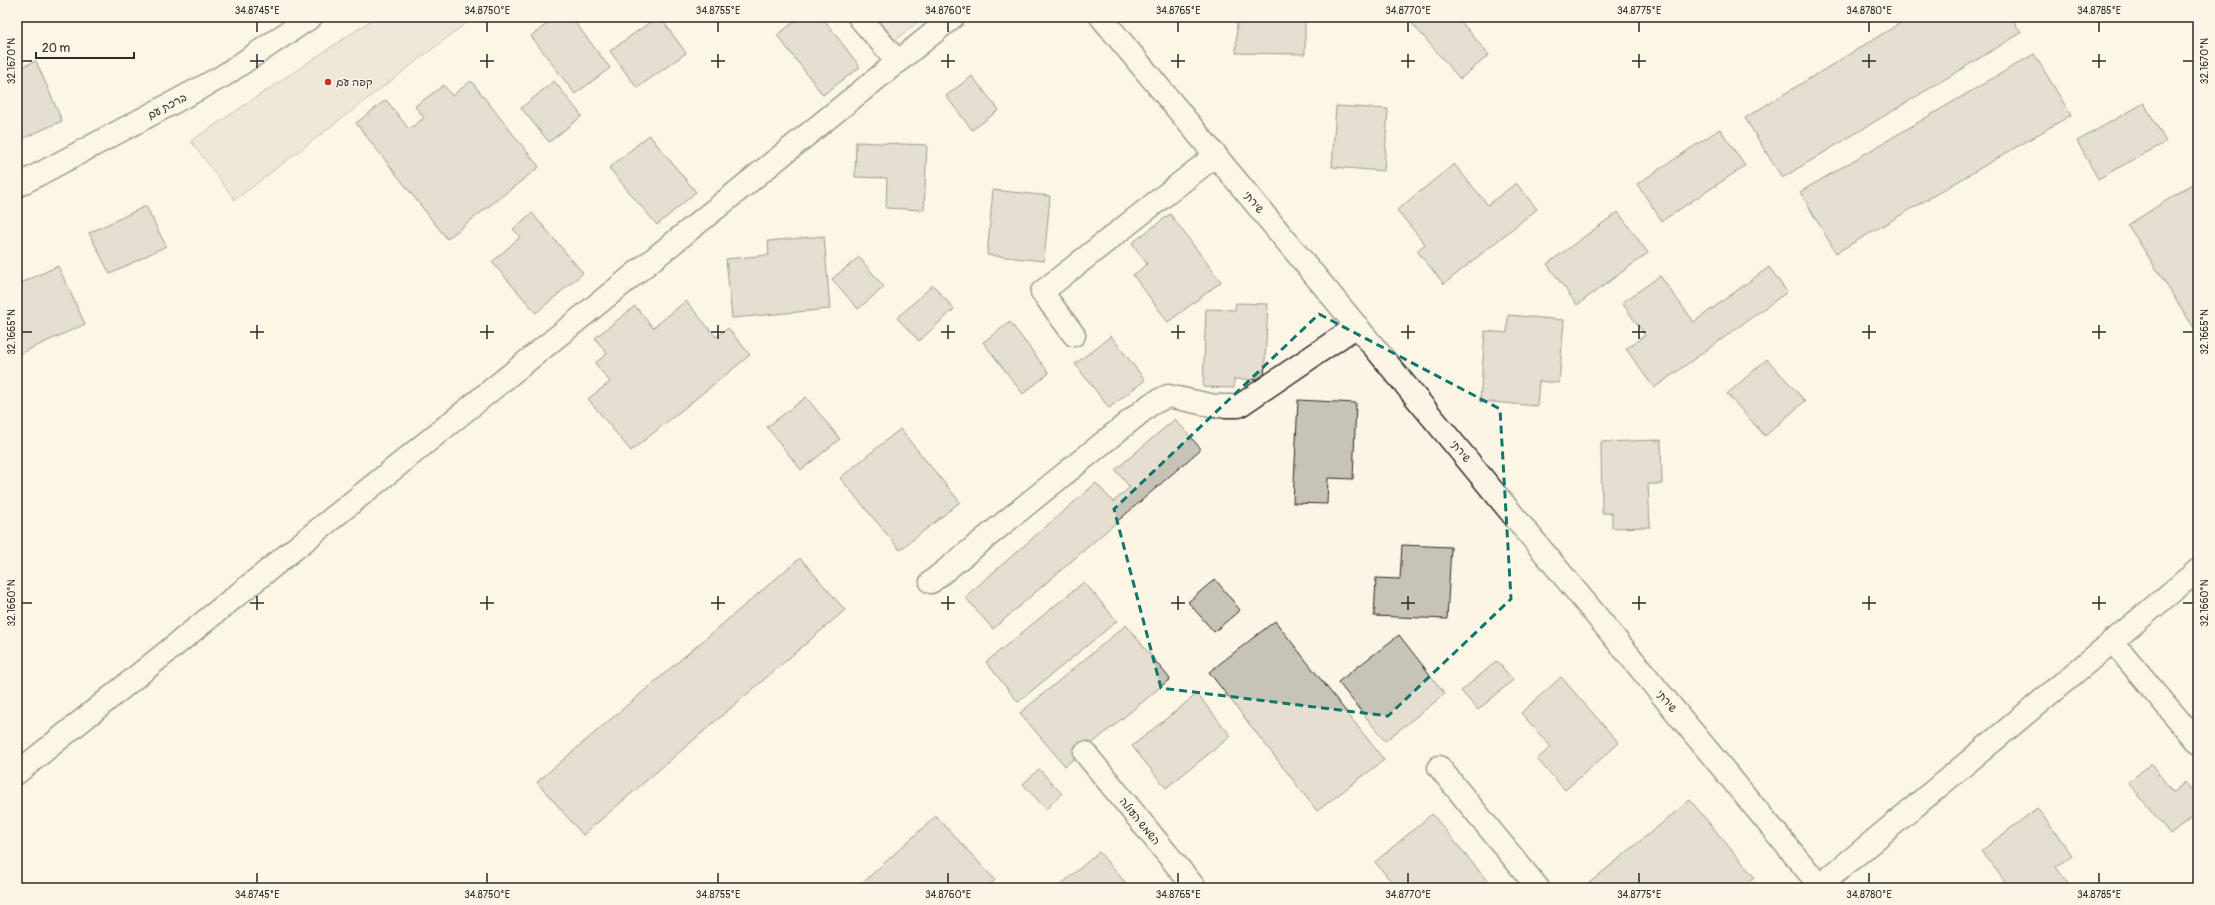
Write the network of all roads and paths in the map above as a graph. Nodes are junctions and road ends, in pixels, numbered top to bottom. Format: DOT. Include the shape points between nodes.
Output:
graph roads {
  1 [pos="311,17"];
  2 [pos="859,17"];
  3 [pos="953,17"];
  4 [pos="1101,17"];
  5 [pos="898,62"];
  6 [pos="1216,155"];
  7 [pos="17,186"];
  8 [pos="1357,326"];
  9 [pos="1074,335"];
  10 [pos="2198,570"];
  11 [pos="931,582"];
  12 [pos="2112,641"];
  13 [pos="2198,743"];
  14 [pos="1085,753"];
  15 [pos="1439,767"];
  16 [pos="17,773"];
  17 [pos="1818,887"];
  18 [pos="1195,888"];
  19 [pos="1538,888"];
  1 -- 7 [label="street, ברכת עם" via="223,76"];
  2 -- 5 [label="street"];
  3 -- 5 [label="street"];
  4 -- 6 [label="street, שירתי"];
  5 -- 16 [label="street"];
  6 -- 8 [label="street, שירתי"];
  6 -- 9 [label="street" via="1042,292"];
  8 -- 11 [label="street" via="1239,406 1215,406 1168,396 1152,404"];
  8 -- 17 [label="street, שירתי"];
  10 -- 12 [label="street"];
  12 -- 13 [label="street"];
  12 -- 17 [label="street"];
  14 -- 18 [label="street, השמש העולה"];
  15 -- 19 [label="street"];
}
